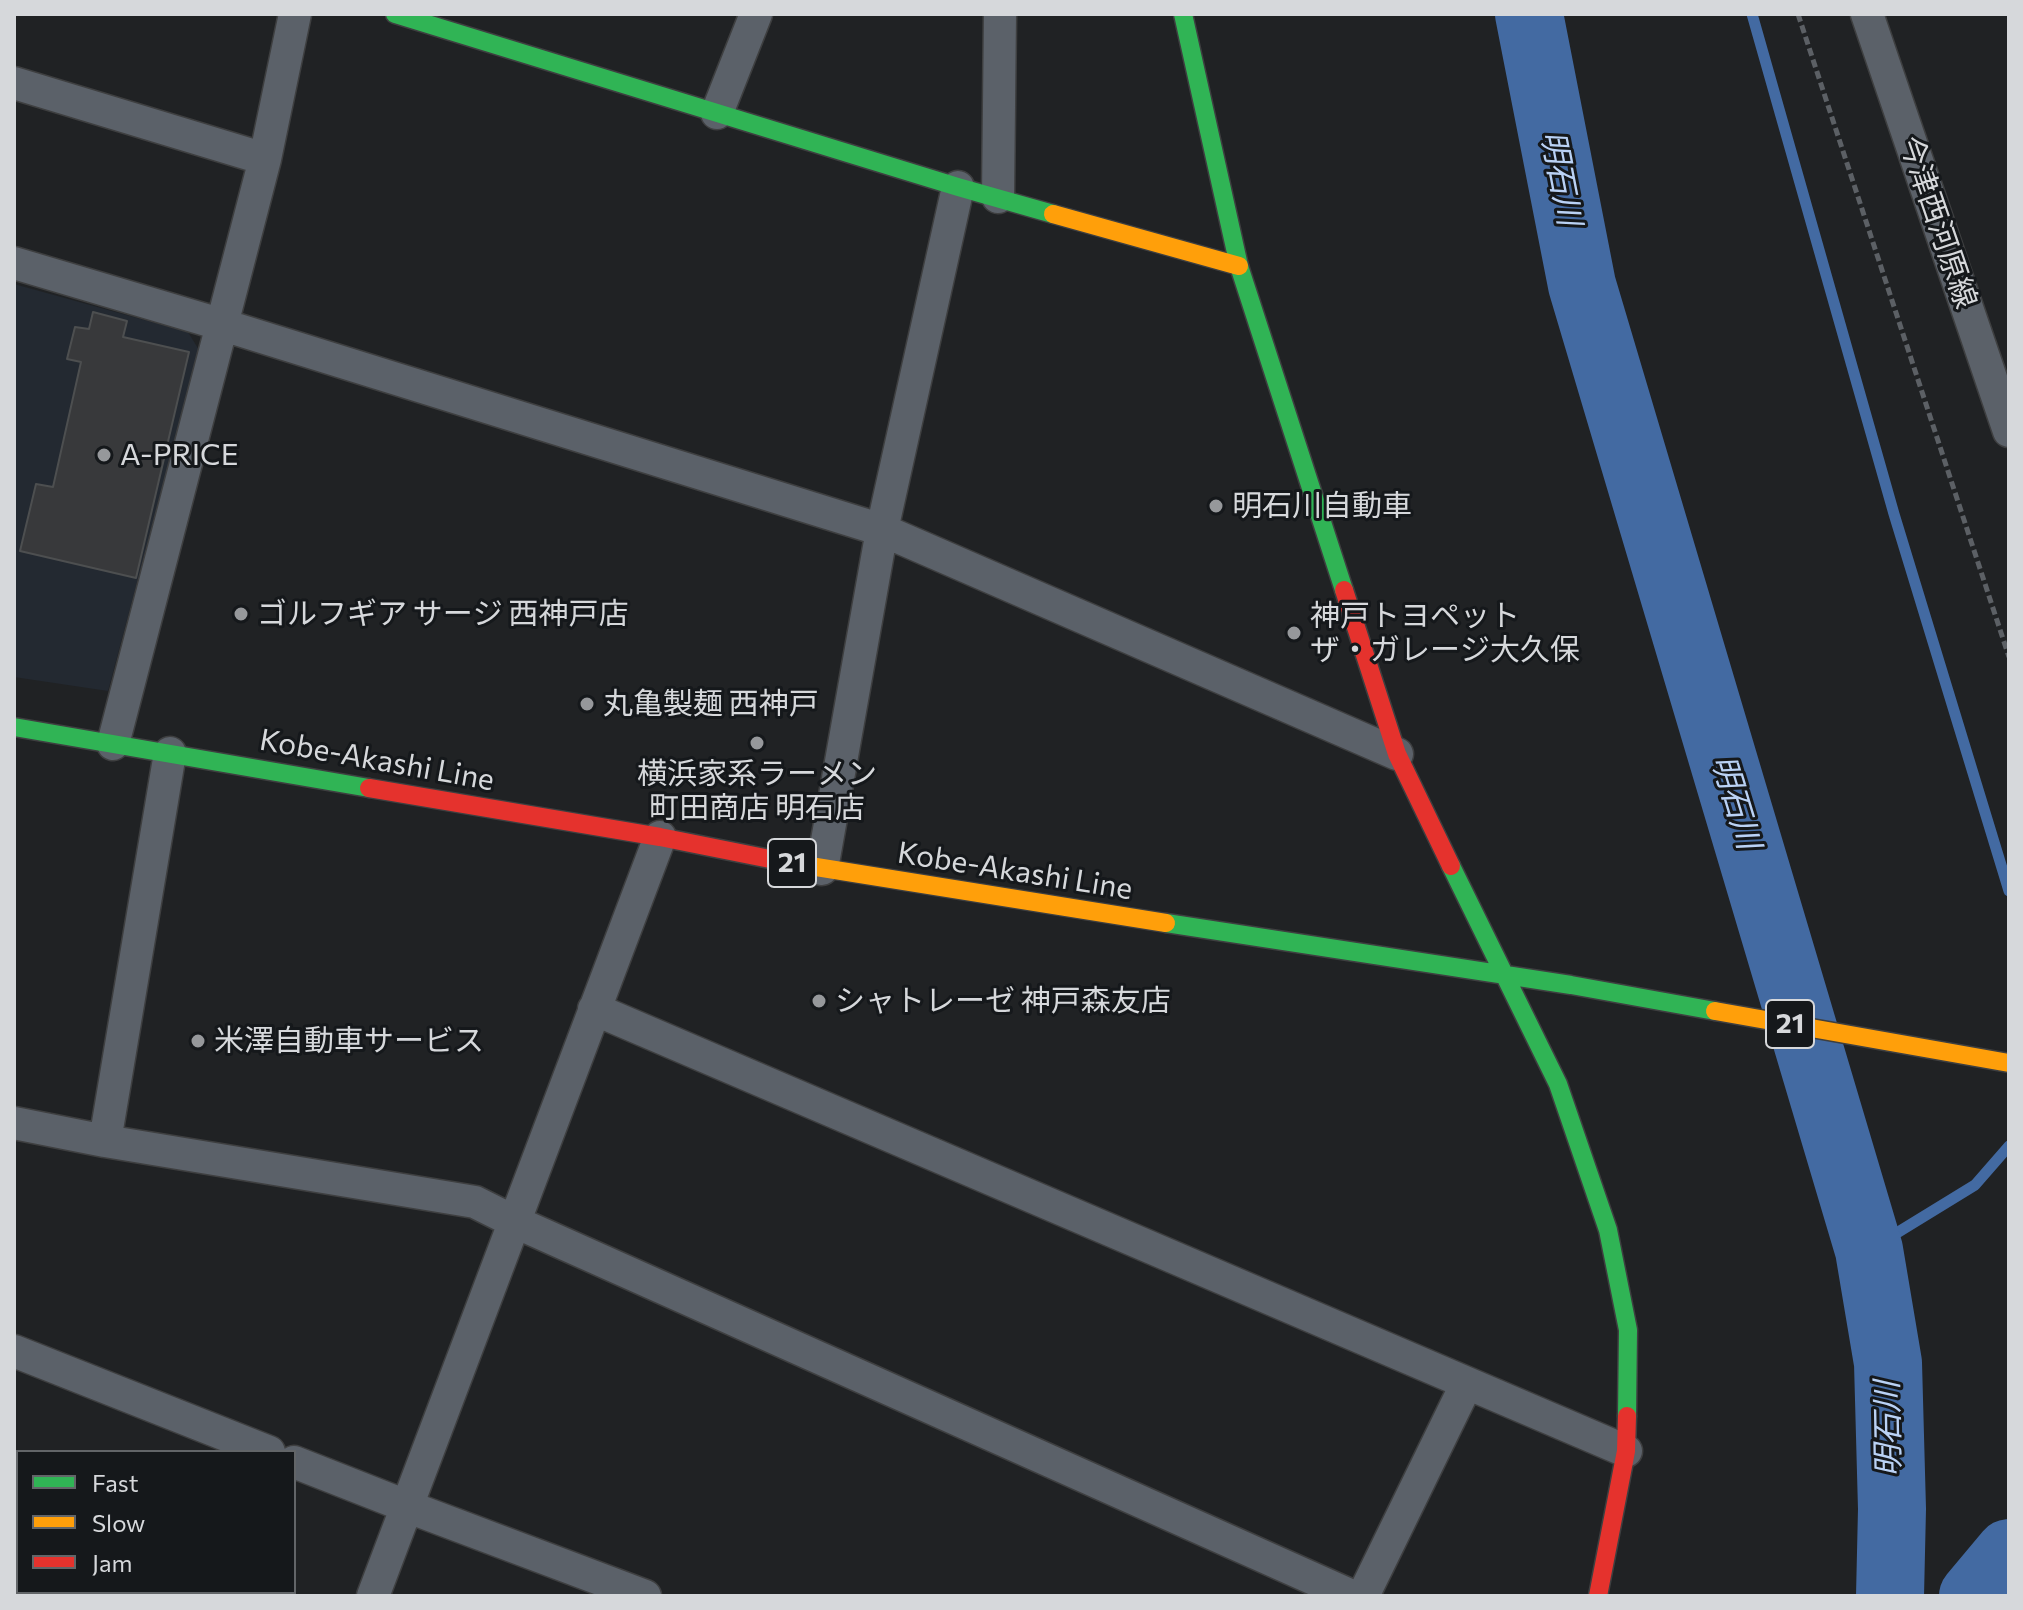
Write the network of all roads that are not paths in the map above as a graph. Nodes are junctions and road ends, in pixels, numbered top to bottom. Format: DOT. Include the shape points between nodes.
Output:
graph roads {
  1 [pos="295,14"];
  2 [pos="395,14"];
  3 [pos="756,14"];
  4 [pos="1000,14"];
  5 [pos="1183,14"];
  6 [pos="1867,14"];
  7 [pos="14,83"];
  8 [pos="717,113"];
  9 [pos="265,159"];
  10 [pos="958,187"];
  11 [pos="998,197"];
  12 [pos="14,263"];
  13 [pos="1239,266"];
  14 [pos="223,325"];
  15 [pos="2009,431"];
  16 [pos="882,530"];
  17 [pos="14,727"];
  18 [pos="113,744"];
  19 [pos="170,753"];
  20 [pos="1397,754"];
  21 [pos="660,837"];
  22 [pos="822,869"];
  23 [pos="1505,976"];
  24 [pos="594,1009"];
  25 [pos="2009,1063"];
  26 [pos="14,1123"];
  27 [pos="105,1141"];
  28 [pos="513,1221"];
  29 [pos="14,1351"];
  30 [pos="1467,1383"];
  31 [pos="264,1450"];
  32 [pos="1626,1451"];
  33 [pos="296,1463"];
  34 [pos="406,1506"];
  35 [pos="373,1596"];
  36 [pos="645,1596"];
  37 [pos="1352,1596"];
  38 [pos="1363,1596"];
  39 [pos="1598,1596"];
  1 -- 9 [label="street"];
  2 -- 8 [label="street"];
  3 -- 8 [label="street"];
  4 -- 11 [label="street"];
  5 -- 13 [label="street"];
  6 -- 15 [label="street, 今津西河原線"];
  7 -- 9 [label="street"];
  8 -- 10 [label="street"];
  9 -- 14 [label="street"];
  10 -- 11 [label="street"];
  10 -- 16 [label="street"];
  11 -- 13 [label="street"];
  12 -- 14 [label="street"];
  13 -- 20 [label="street"];
  14 -- 16 [label="street"];
  14 -- 18 [label="street"];
  16 -- 20 [label="street"];
  16 -- 22 [label="street"];
  17 -- 18 [label="street, Kobe-Akashi Line / 21"];
  18 -- 19 [label="street, Kobe-Akashi Line / 21"];
  19 -- 21 [label="street, Kobe-Akashi Line / 21"];
  19 -- 27 [label="street"];
  20 -- 23 [label="street"];
  21 -- 22 [label="street, Kobe-Akashi Line / 21"];
  21 -- 24 [label="street"];
  22 -- 23 [label="street, Kobe-Akashi Line / 21"];
  23 -- 25 [label="street, Kobe-Akashi Line / 21"];
  23 -- 32 [label="street" via="1558,1084 1608,1230 1628,1330"];
  24 -- 28 [label="street"];
  24 -- 30 [label="street"];
  26 -- 27 [label="street"];
  27 -- 28 [label="street" via="475,1202"];
  28 -- 34 [label="street"];
  28 -- 37 [label="street"];
  29 -- 31 [label="street"];
  30 -- 32 [label="street"];
  30 -- 38 [label="street"];
  32 -- 39 [label="street"];
  33 -- 34 [label="street"];
  34 -- 35 [label="street"];
  34 -- 36 [label="street"];
}
